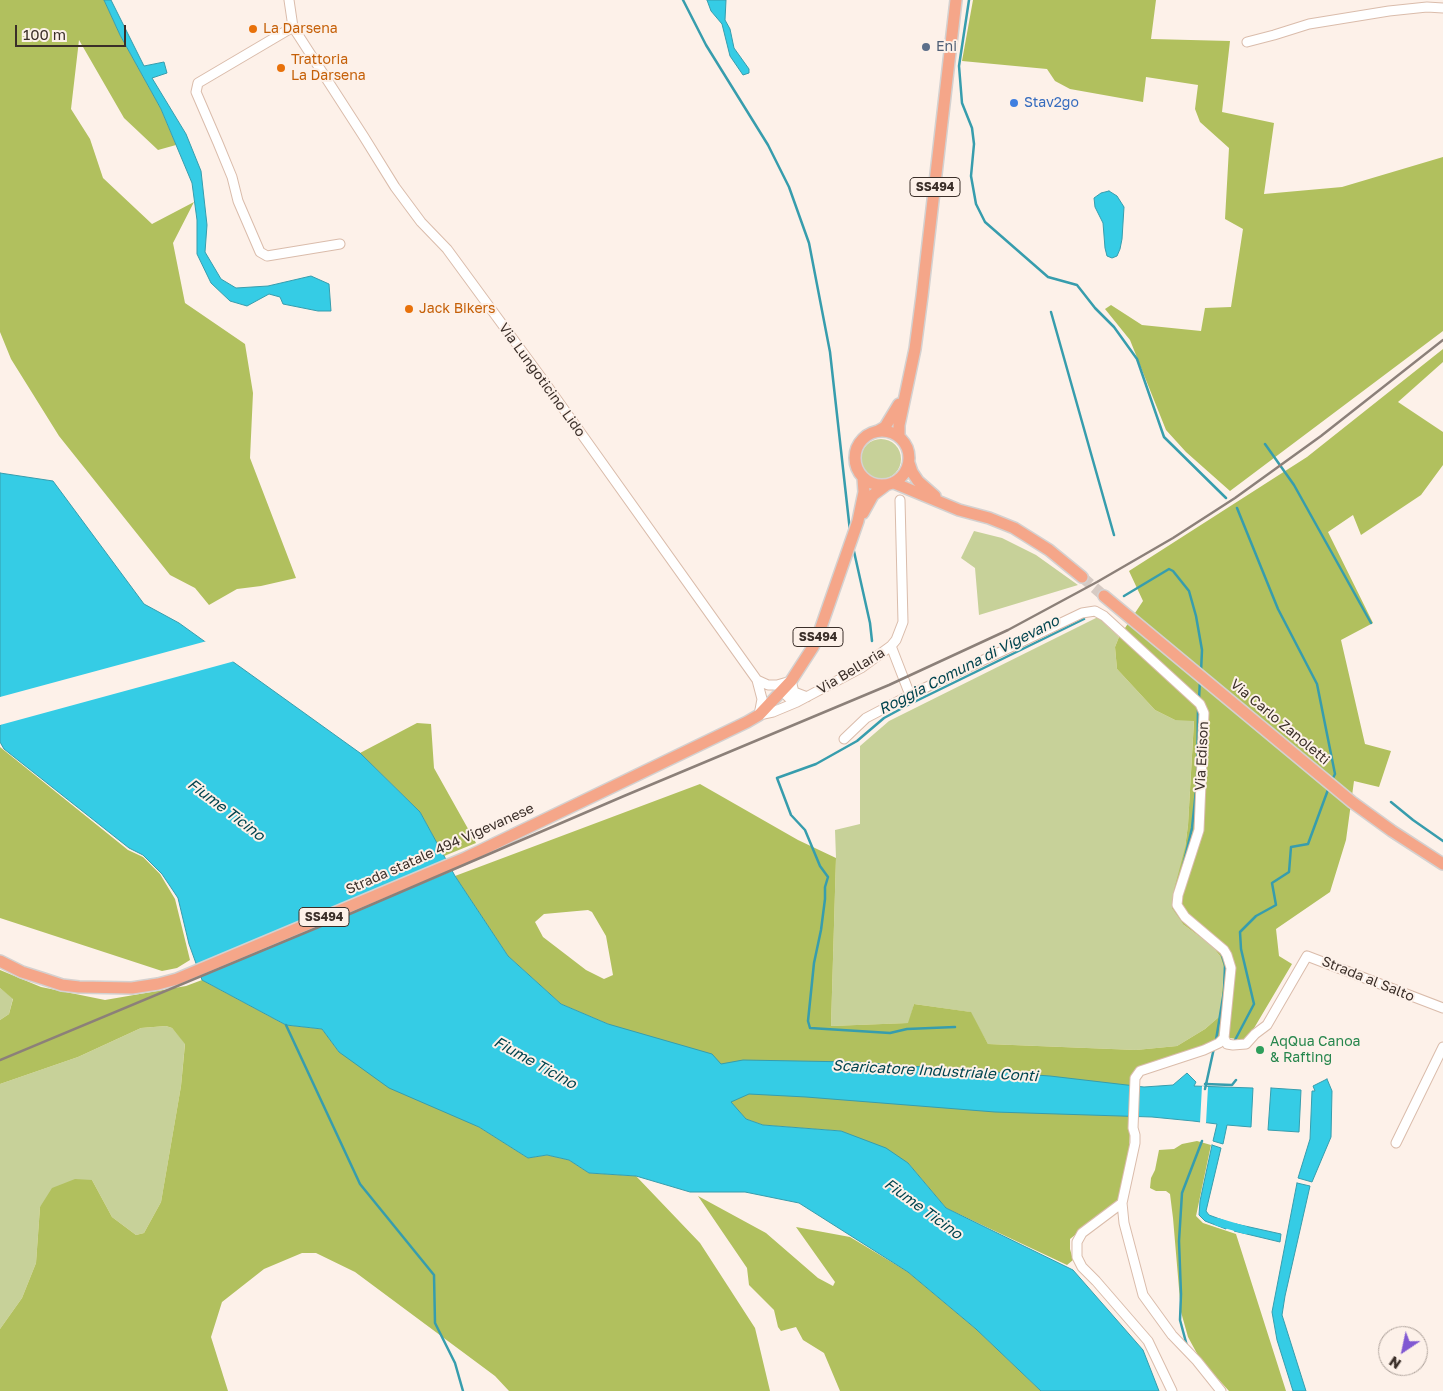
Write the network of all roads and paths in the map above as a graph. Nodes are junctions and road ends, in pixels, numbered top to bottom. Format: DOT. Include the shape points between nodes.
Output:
graph roads {
  1 [pos="289,0"];
  2 [pos="956,0"];
  3 [pos="1427,4"];
  4 [pos="1443,8"];
  5 [pos="292,27"];
  6 [pos="1247,42"];
  7 [pos="340,244"];
  8 [pos="910,374"];
  9 [pos="878,431"];
  10 [pos="899,437"];
  11 [pos="909,463"];
  12 [pos="863,478"];
  13 [pos="889,484"];
  14 [pos="900,500"];
  15 [pos="945,503"];
  16 [pos="858,521"];
  17 [pos="1082,578"];
  18 [pos="1104,596"];
  19 [pos="891,646"];
  20 [pos="757,680"];
  21 [pos="788,685"];
  22 [pos="910,695"];
  23 [pos="807,697"];
  24 [pos="797,702"];
  25 [pos="758,715"];
  26 [pos="844,739"];
  27 [pos="1443,864"];
  28 [pos="0,961"];
  29 [pos="1443,1008"];
  30 [pos="1218,1043"];
  31 [pos="1443,1047"];
  32 [pos="1396,1143"];
  33 [pos="1122,1204"];
  34 [pos="1172,1391"];
  35 [pos="1221,1391"];
  1 -- 5 [label="street, Via Lungoticino Lido"];
  2 -- 8 [label="main road, SS494"];
  3 -- 4 [label="street"];
  3 -- 6 [label="street" via="1309,24"];
  5 -- 7 [label="street" via="198,83 196,92 260,252 267,256"];
  5 -- 20 [label="street, Via Lungoticino Lido" via="395,187 421,222 447,249"];
  8 -- 9 [label="main road, SS494" via="893,416"];
  8 -- 10 [label="main road, SS494"];
  9 -- 10 [label="main road"];
  9 -- 12 [label="main road, SS494" via="864,437 856,450 855,463"];
  10 -- 11 [label="main road, SS494" via="907,448"];
  11 -- 13 [label="main road, SS494" via="904,475"];
  11 -- 15 [label="main road" via="918,481"];
  12 -- 13 [label="main road" via="869,483"];
  12 -- 16 [label="main road, SS494" via="864,492"];
  13 -- 15 [label="main road"];
  13 -- 16 [label="main road, SS494" via="873,495"];
  14 -- 19 [label="street, Via Bellaria" via="903,622"];
  15 -- 17 [label="main road" via="1014,528 1049,550"];
  16 -- 21 [label="main road, SS494" via="819,633"];
  18 -- 27 [label="main road, Via Carlo Zanoletti" via="1332,785 1392,831"];
  19 -- 22 [label="street"];
  19 -- 23 [label="street, Via Bellaria" via="861,668"];
  20 -- 21 [label="street" via="768,685"];
  20 -- 25 [label="street" via="762,698"];
  21 -- 23 [label="street, Via Bellaria" via="794,692"];
  21 -- 24 [label="street" via="784,693"];
  21 -- 25 [label="main road, SS494"];
  22 -- 26 [label="street, Via Edison" via="866,718"];
  22 -- 30 [label="street, Via Edison" via="1082,613 1095,612 1104,616 1198,702 1204,713 1199,830 1178,895 1178,905 1185,917 1224,950 1231,968"];
  23 -- 24 [label="street"];
  24 -- 25 [label="street"];
  25 -- 28 [label="main road, Strada statale 494 Vigevanese / SS494" via="464,858 183,977 132,988 79,987 22,972"];
  29 -- 30 [label="street, Strada al Salto" via="1307,956 1267,1025 1246,1044"];
  30 -- 33 [label="street" via="1140,1071 1135,1078 1135,1143"];
  31 -- 32 [label="street"];
  33 -- 34 [label="street" via="1082,1233 1076,1242 1077,1257 1082,1267 1148,1340"];
  33 -- 35 [label="street" via="1143,1295 1172,1335"];
}
